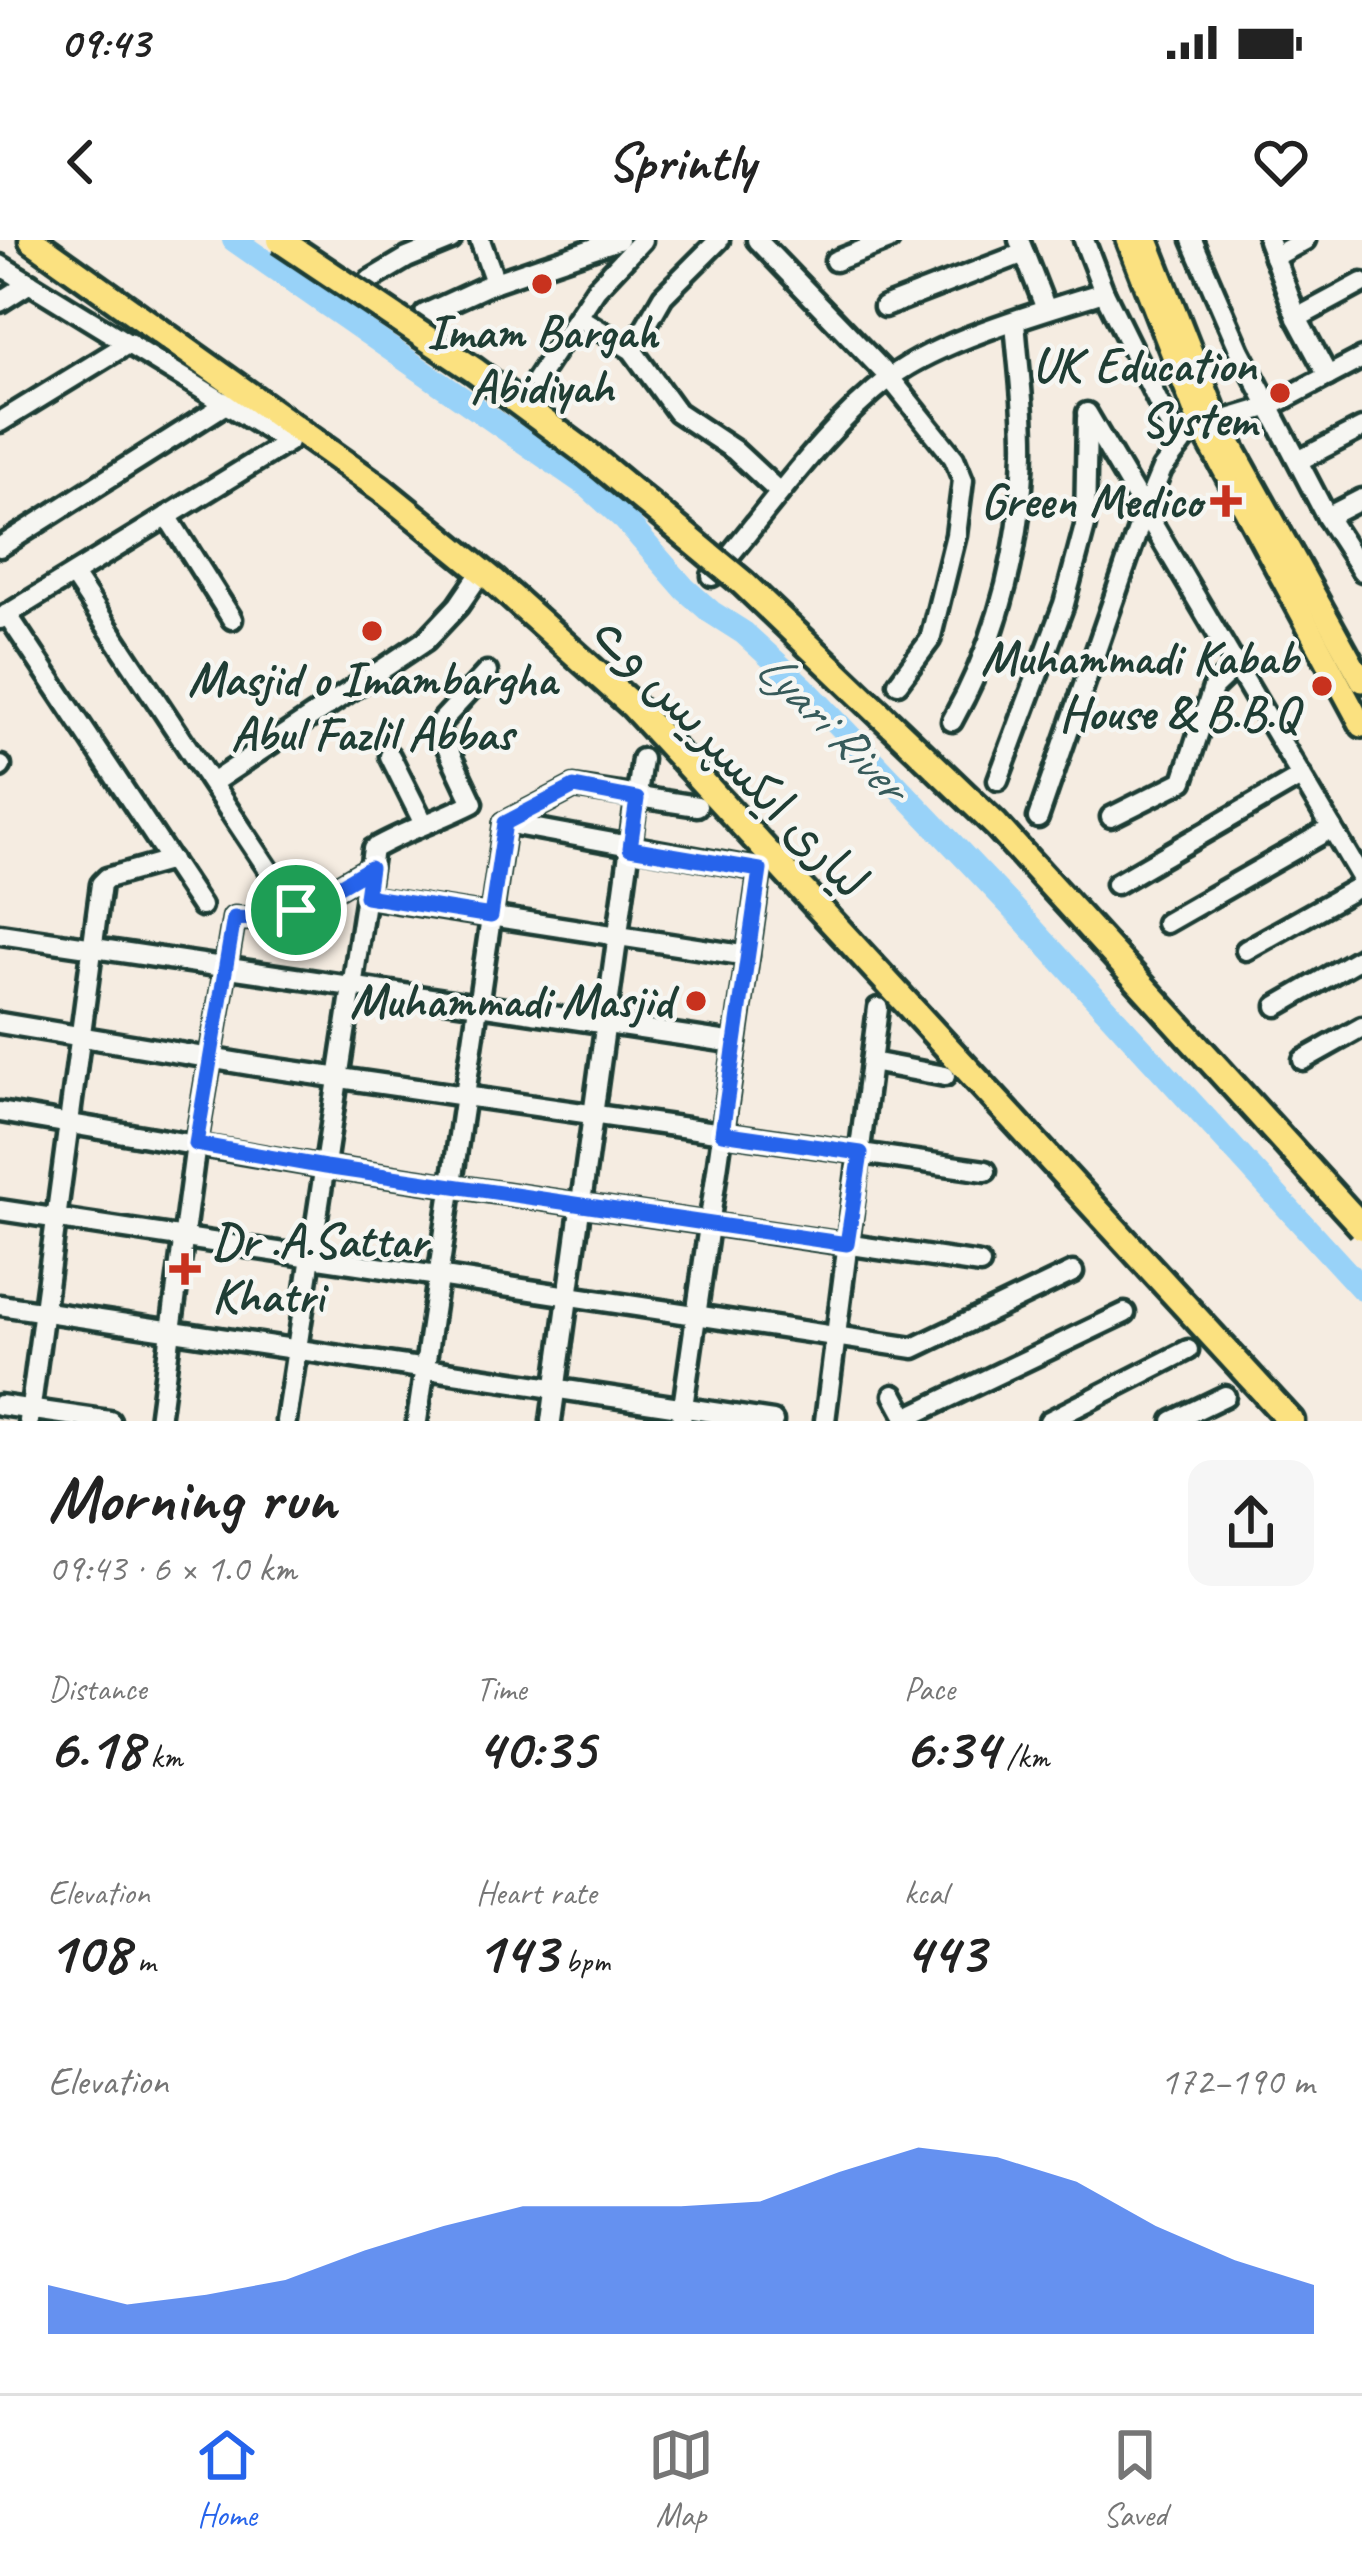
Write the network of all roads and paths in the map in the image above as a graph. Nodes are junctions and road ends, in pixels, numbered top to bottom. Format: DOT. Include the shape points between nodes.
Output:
graph roads {
  1 [pos="32,240"];
  2 [pos="280,240"];
  3 [pos="451,240"];
  4 [pos="480,240"];
  5 [pos="618,240"];
  6 [pos="642,240"];
  7 [pos="719,240"];
  8 [pos="758,240"];
  9 [pos="889,240"];
  10 [pos="1084,240"];
  11 [pos="1128,240"];
  12 [pos="1147,240"];
  13 [pos="1192,240"];
  14 [pos="1305,240"];
  15 [pos="1022,247"];
  16 [pos="1271,248"];
  17 [pos="835,261"];
  18 [pos="0,265"];
  19 [pos="370,280"];
  20 [pos="495,282"];
  21 [pos="1362,283"];
  22 [pos="30,284"];
  23 [pos="1104,292"];
  24 [pos="0,302"];
  25 [pos="884,307"];
  26 [pos="1046,309"];
  27 [pos="425,314"];
  28 [pos="578,317"];
  29 [pos="1298,318"];
  30 [pos="1015,322"];
  31 [pos="129,343"];
  32 [pos="632,350"];
  33 [pos="1362,358"];
  34 [pos="1328,376"];
  35 [pos="890,377"];
  36 [pos="536,380"];
  37 [pos="230,402"];
  38 [pos="1270,406"];
  39 [pos="0,422"];
  40 [pos="1210,425"];
  41 [pos="1362,428"];
  42 [pos="1179,444"];
  43 [pos="1300,460"];
  44 [pos="778,491"];
  45 [pos="1362,499"];
  46 [pos="1144,512"];
  47 [pos="167,516"];
  48 [pos="1327,517"];
  49 [pos="0,547"];
  50 [pos="1362,571"];
  51 [pos="482,572"];
  52 [pos="73,574"];
  53 [pos="712,576"];
  54 [pos="4,617"];
  55 [pos="232,619"];
  56 [pos="1237,665"];
  57 [pos="488,672"];
  58 [pos="1362,681"];
  59 [pos="898,683"];
  60 [pos="952,721"];
  61 [pos="1362,726"];
  62 [pos="390,756"];
  63 [pos="642,759"];
  64 [pos="1302,776"];
  65 [pos="998,780"];
  66 [pos="212,783"];
  67 [pos="637,799"];
  68 [pos="697,806"];
  69 [pos="1111,817"];
  70 [pos="1038,818"];
  71 [pos="505,823"];
  72 [pos="424,824"];
  73 [pos="1332,828"];
  74 [pos="630,848"];
  75 [pos="170,860"];
  76 [pos="370,868"];
  77 [pos="1362,882"];
  78 [pos="1116,884"];
  79 [pos="366,896"];
  80 [pos="201,906"];
  81 [pos="296,910"];
  82 [pos="491,916"];
  83 [pos="1166,923"];
  84 [pos="0,934"];
  85 [pos="618,936"];
  86 [pos="91,948"];
  87 [pos="1246,950"];
  88 [pos="748,956"];
  89 [pos="1362,957"];
  90 [pos="224,968"];
  91 [pos="352,987"];
  92 [pos="478,1005"];
  93 [pos="1277,1006"];
  94 [pos="878,1008"];
  95 [pos="0,1023"];
  96 [pos="606,1024"];
  97 [pos="1362,1027"];
  98 [pos="81,1036"];
  99 [pos="735,1043"];
  100 [pos="210,1056"];
  101 [pos="1304,1060"];
  102 [pos="871,1062"];
  103 [pos="945,1076"];
  104 [pos="338,1077"];
  105 [pos="465,1096"];
  106 [pos="0,1112"];
  107 [pos="594,1114"];
  108 [pos="70,1124"];
  109 [pos="722,1133"];
  110 [pos="196,1144"];
  111 [pos="861,1153"];
  112 [pos="325,1167"];
  113 [pos="986,1171"];
  114 [pos="452,1186"];
  115 [pos="581,1205"];
  116 [pos="0,1210"];
  117 [pos="56,1219"];
  118 [pos="709,1224"];
  119 [pos="1362,1227"];
  120 [pos="183,1239"];
  121 [pos="847,1244"];
  122 [pos="311,1258"];
  123 [pos="980,1264"];
  124 [pos="1073,1272"];
  125 [pos="438,1277"];
  126 [pos="568,1297"];
  127 [pos="0,1305"];
  128 [pos="44,1312"];
  129 [pos="1125,1313"];
  130 [pos="696,1316"];
  131 [pos="170,1330"];
  132 [pos="835,1336"];
  133 [pos="297,1350"];
  134 [pos="1188,1350"];
  135 [pos="424,1369"];
  136 [pos="555,1389"];
  137 [pos="895,1395"];
  138 [pos="1225,1396"];
  139 [pos="0,1405"];
  140 [pos="682,1414"];
  141 [pos="30,1415"];
  142 [pos="1197,1416"];
  143 [pos="907,1420"];
  144 [pos="110,1421"];
  145 [pos="159,1421"];
  146 [pos="286,1421"];
  147 [pos="417,1421"];
  148 [pos="551,1421"];
  149 [pos="773,1421"];
  150 [pos="825,1421"];
  151 [pos="1049,1421"];
  152 [pos="1173,1421"];
  153 [pos="1291,1421"];
  1 -- 51 [label="highway, لیاری ایکسپریس وے" via="316,440"];
  2 -- 119 [label="highway, bridge" via="589,455 743,583 996,825"];
  3 -- 19 [label="street"];
  4 -- 20 [label="street"];
  5 -- 20 [label="street"];
  6 -- 28 [label="street"];
  7 -- 32 [label="street" via="663,296"];
  8 -- 35 [label="street"];
  9 -- 17 [label="street"];
  10 -- 23 [label="street"];
  11 -- 40 [label="main road"];
  12 -- 40 [label="main road"];
  13 -- 38 [label="street"];
  14 -- 16 [label="street"];
  15 -- 25 [label="street"];
  15 -- 26 [label="street"];
  16 -- 29 [label="street"];
  18 -- 22 [label="street"];
  20 -- 27 [label="street"];
  21 -- 29 [label="street"];
  22 -- 24 [label="street"];
  22 -- 31 [label="street"];
  23 -- 26 [label="street"];
  23 -- 42 [label="street"];
  26 -- 30 [label="street"];
  28 -- 32 [label="street"];
  28 -- 36 [label="street"];
  29 -- 34 [label="street"];
  30 -- 35 [label="street"];
  30 -- 60 [label="street" via="1024,449 1014,562 978,675"];
  31 -- 37 [label="street"];
  31 -- 39 [label="street"];
  32 -- 44 [label="street" via="677,412"];
  33 -- 34 [label="street"];
  34 -- 38 [label="street"];
  35 -- 44 [label="street"];
  35 -- 59 [label="street" via="963,480 930,640"];
  37 -- 47 [label="street" via="288,442"];
  37 -- 49 [label="street"];
  38 -- 40 [label="street"];
  38 -- 43 [label="street"];
  40 -- 42 [label="street"];
  40 -- 58 [label="main road"];
  40 -- 61 [label="main road"];
  41 -- 43 [label="street"];
  42 -- 46 [label="street"];
  43 -- 48 [label="street"];
  44 -- 53 [label="street"];
  45 -- 48 [label="street"];
  46 -- 56 [label="street"];
  46 -- 65 [label="street" via="1088,413 1084,526 1064,604"];
  46 -- 70 [label="street"];
  47 -- 52 [label="street"];
  47 -- 55 [label="street"];
  48 -- 50 [label="street"];
  51 -- 66 [label="street" via="426,640"];
  51 -- 153 [label="highway, لیاری ایکسپریس وے" via="666,740"];
  52 -- 54 [label="street"];
  52 -- 66 [label="street"];
  54 -- 75 [label="street"];
  56 -- 64 [label="street"];
  56 -- 69 [label="street" via="1213,688 1183,781"];
  57 -- 72 [label="street" via="437,726 473,803"];
  62 -- 72 [label="street"];
  63 -- 67 [label="street"];
  64 -- 73 [label="street"];
  64 -- 78 [label="street"];
  66 -- 81 [label="street"];
  67 -- 68 [label="street"];
  67 -- 71 [label="street" via="574,787"];
  67 -- 74 [label="street"];
  71 -- 74 [label="street"];
  71 -- 82 [label="street"];
  72 -- 76 [label="street" via="374,849"];
  73 -- 77 [label="street"];
  73 -- 83 [label="street"];
  74 -- 85 [label="street"];
  74 -- 88 [label="street" via="760,870"];
  75 -- 80 [label="street"];
  75 -- 86 [label="street" via="104,880"];
  76 -- 79 [label="street"];
  76 -- 81 [label="street"];
  77 -- 87 [label="street"];
  79 -- 82 [label="street"];
  79 -- 91 [label="street"];
  81 -- 90 [label="street" via="281,920 234,918"];
  82 -- 85 [label="street"];
  82 -- 92 [label="street"];
  84 -- 86 [label="street"];
  85 -- 88 [label="street"];
  85 -- 96 [label="street"];
  86 -- 90 [label="street"];
  86 -- 98 [label="street"];
  88 -- 99 [label="street"];
  89 -- 93 [label="street"];
  90 -- 91 [label="street"];
  90 -- 100 [label="street"];
  91 -- 92 [label="street"];
  91 -- 104 [label="street"];
  92 -- 96 [label="street"];
  92 -- 105 [label="street"];
  94 -- 102 [label="street"];
  95 -- 98 [label="street"];
  96 -- 99 [label="street"];
  96 -- 107 [label="street"];
  97 -- 101 [label="street"];
  98 -- 100 [label="street"];
  98 -- 108 [label="street"];
  99 -- 109 [label="street"];
  100 -- 104 [label="street"];
  100 -- 110 [label="street"];
  102 -- 103 [label="street"];
  102 -- 111 [label="street"];
  104 -- 105 [label="street"];
  104 -- 112 [label="street"];
  105 -- 107 [label="street"];
  105 -- 114 [label="street"];
  106 -- 108 [label="street"];
  107 -- 109 [label="street"];
  107 -- 115 [label="street"];
  108 -- 110 [label="street"];
  108 -- 117 [label="street"];
  109 -- 111 [label="street"];
  109 -- 118 [label="street"];
  110 -- 112 [label="street"];
  110 -- 120 [label="street"];
  111 -- 113 [label="street"];
  111 -- 121 [label="street"];
  112 -- 114 [label="street"];
  112 -- 122 [label="street"];
  114 -- 115 [label="street"];
  114 -- 125 [label="street"];
  115 -- 118 [label="street"];
  115 -- 126 [label="street"];
  116 -- 117 [label="street"];
  117 -- 120 [label="street"];
  117 -- 128 [label="street"];
  118 -- 121 [label="street"];
  118 -- 130 [label="street"];
  120 -- 122 [label="street"];
  120 -- 131 [label="street"];
  121 -- 123 [label="street"];
  121 -- 132 [label="street"];
  122 -- 125 [label="street"];
  122 -- 133 [label="street"];
  124 -- 132 [label="street" via="914,1348"];
  125 -- 126 [label="street"];
  125 -- 135 [label="street"];
  126 -- 130 [label="street"];
  126 -- 136 [label="street"];
  127 -- 128 [label="street"];
  128 -- 131 [label="street"];
  128 -- 141 [label="street"];
  129 -- 143 [label="street"];
  130 -- 132 [label="street"];
  130 -- 140 [label="street"];
  131 -- 133 [label="street"];
  131 -- 145 [label="street"];
  132 -- 150 [label="street"];
  133 -- 135 [label="street"];
  133 -- 146 [label="street"];
  134 -- 151 [label="street"];
  135 -- 136 [label="street"];
  135 -- 147 [label="street"];
  136 -- 140 [label="street"];
  136 -- 148 [label="street"];
  137 -- 143 [label="street"];
  138 -- 142 [label="street"];
  139 -- 141 [label="street"];
  140 -- 149 [label="street"];
  141 -- 144 [label="street"];
  142 -- 152 [label="street"];
}
